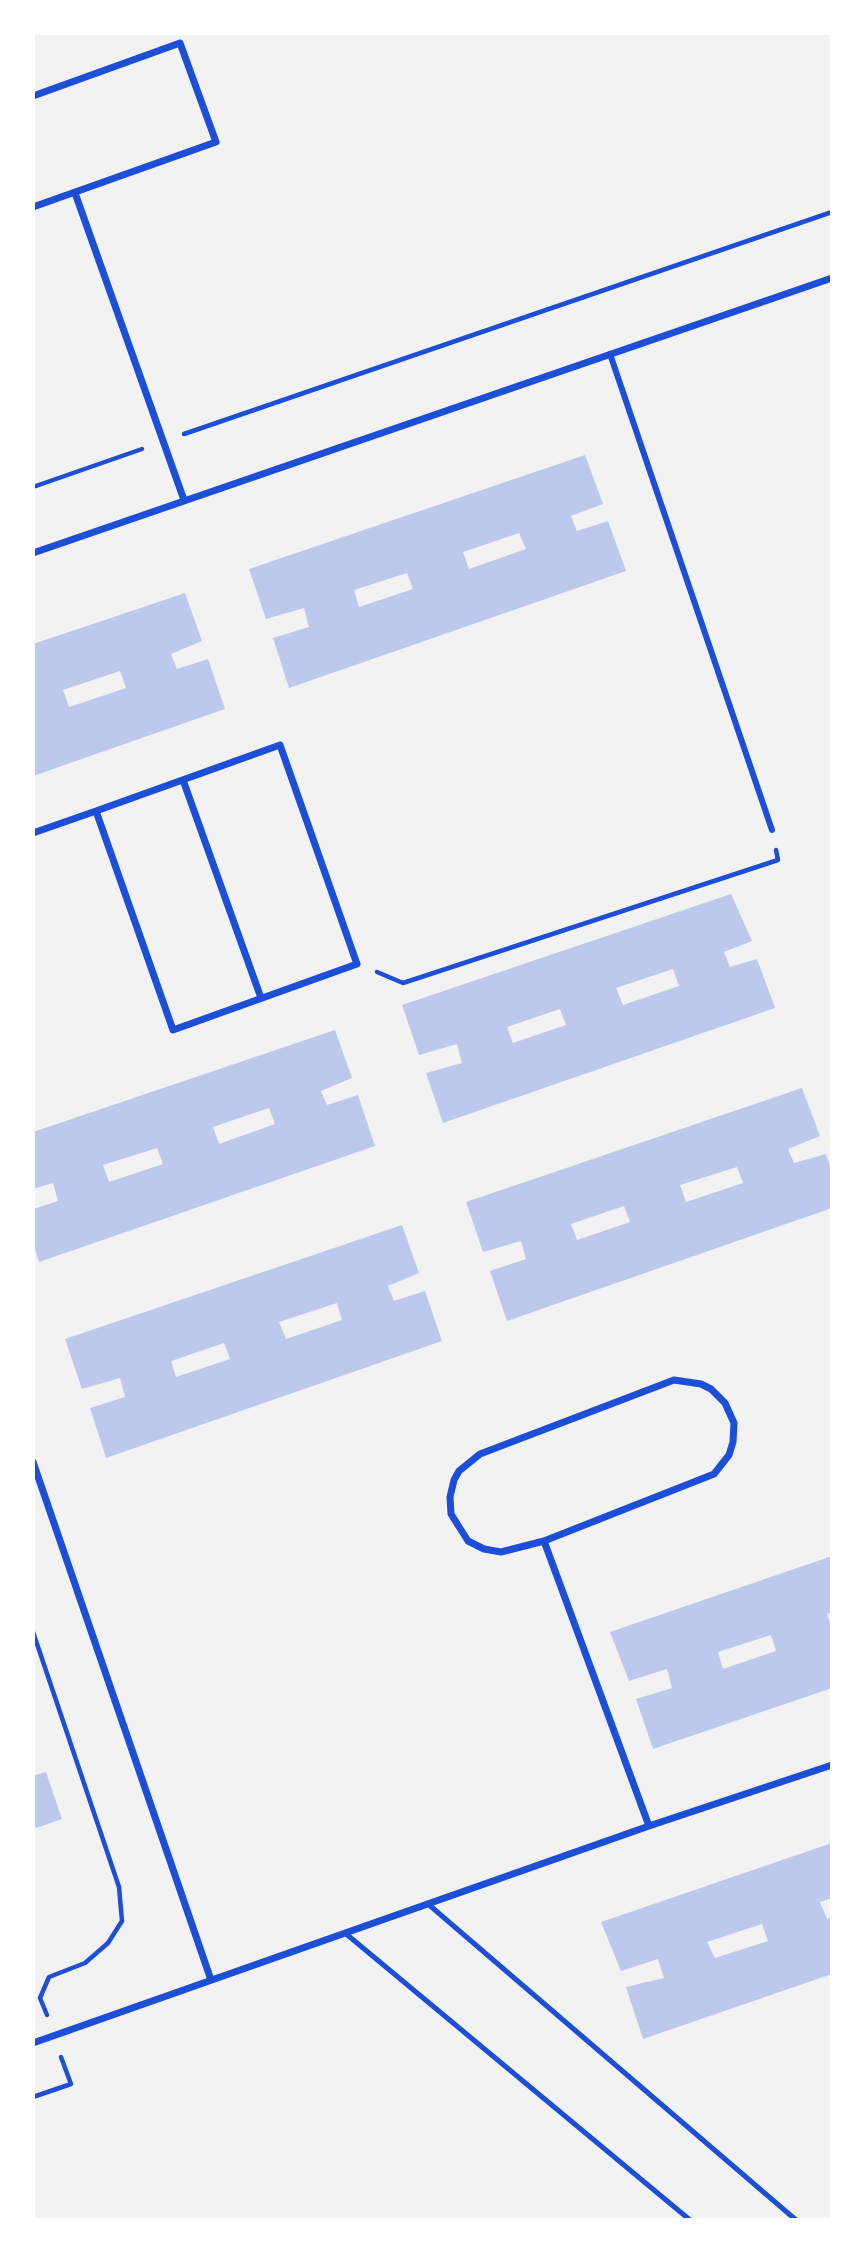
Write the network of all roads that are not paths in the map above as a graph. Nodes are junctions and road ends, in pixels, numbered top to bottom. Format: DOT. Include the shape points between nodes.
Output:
graph roads {
  1 [pos="33,96"];
  2 [pos="75,193"];
  3 [pos="33,208"];
  4 [pos="832,278"];
  5 [pos="610,354"];
  6 [pos="184,500"];
  7 [pos="33,553"];
  8 [pos="183,780"];
  9 [pos="96,811"];
  10 [pos="772,830"];
  11 [pos="33,834"];
  12 [pos="261,998"];
  13 [pos="33,1462"];
  14 [pos="544,1541"];
  15 [pos="832,1765"];
  16 [pos="649,1826"];
  17 [pos="428,1904"];
  18 [pos="345,1933"];
  19 [pos="211,1980"];
  20 [pos="33,2043"];
  21 [pos="690,2220"];
  22 [pos="796,2220"];
  1 -- 2 [label="street" via="180,43 216,142"];
  2 -- 3 [label="street"];
  2 -- 6 [label="street"];
  4 -- 5 [label="street"];
  5 -- 6 [label="street"];
  5 -- 10 [label="street"];
  6 -- 7 [label="street"];
  8 -- 9 [label="street"];
  8 -- 12 [label="street"];
  8 -- 12 [label="street" via="280,745 357,964"];
  9 -- 11 [label="street"];
  9 -- 12 [label="street" via="173,1030"];
  13 -- 19 [label="street"];
  14 -- 14 [label="street" via="714,1474 733,1443 734,1423 725,1403 701,1384 674,1380 480,1454 459,1471 450,1497 451,1514 468,1541 501,1552"];
  14 -- 16 [label="street"];
  15 -- 16 [label="street"];
  16 -- 17 [label="street"];
  17 -- 18 [label="street"];
  17 -- 22 [label="lane"];
  18 -- 19 [label="street"];
  18 -- 21 [label="lane"];
  19 -- 20 [label="street"];
}
